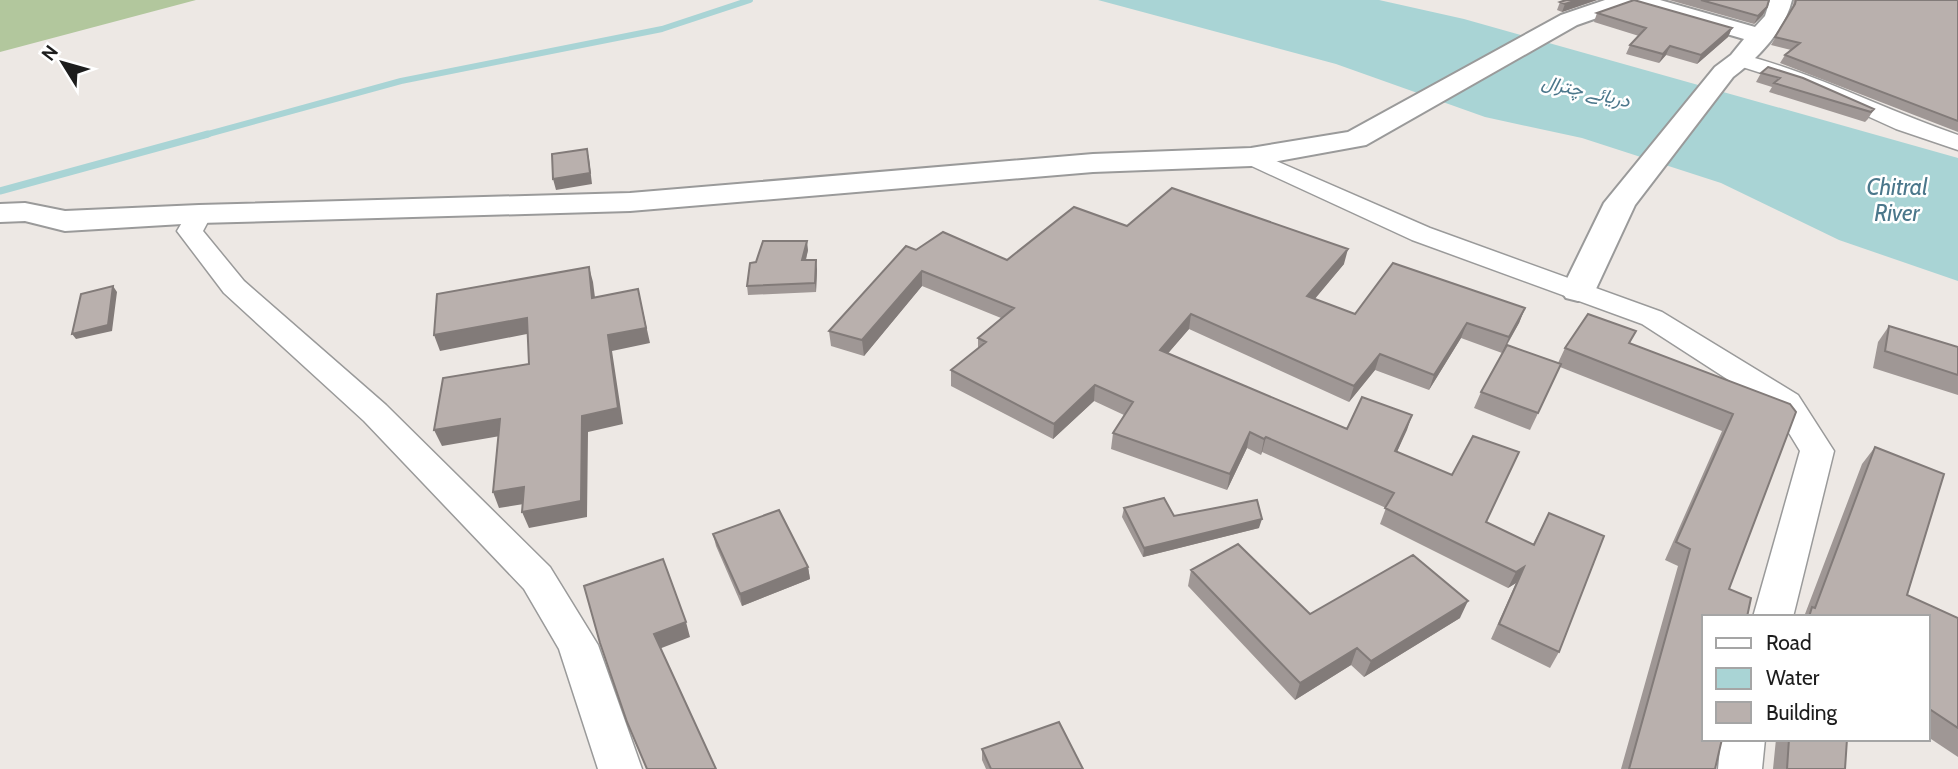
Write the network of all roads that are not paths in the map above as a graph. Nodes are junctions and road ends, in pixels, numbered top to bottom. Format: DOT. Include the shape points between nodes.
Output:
graph roads {
  1 [pos="1627,0"];
  2 [pos="1635,0"];
  3 [pos="1781,0"];
  4 [pos="1760,36"];
  5 [pos="1732,66"];
  6 [pos="1958,144"];
  7 [pos="1251,157"];
  8 [pos="0,213"];
  9 [pos="199,214"];
  10 [pos="1578,291"];
  11 [pos="1774,615"];
  12 [pos="1743,741"];
  13 [pos="620,769"];
  14 [pos="1740,769"];
  1 -- 7 [label="street" via="1569,20 1356,139"];
  2 -- 4 [label="street"];
  3 -- 4 [label="street" via="1776,18"];
  4 -- 5 [label="street"];
  5 -- 6 [label="street" via="1807,80"];
  5 -- 10 [label="street" via="1620,203"];
  7 -- 9 [label="street" via="1093,163 630,202"];
  7 -- 10 [label="street" via="1421,234"];
  8 -- 9 [label="street" via="25,212 65,220"];
  9 -- 13 [label="street" via="190,231 234,287 375,413 537,578 578,645"];
  10 -- 11 [label="street" via="1652,318 1787,403 1817,451"];
  12 -- 14 [label="street"];
}
